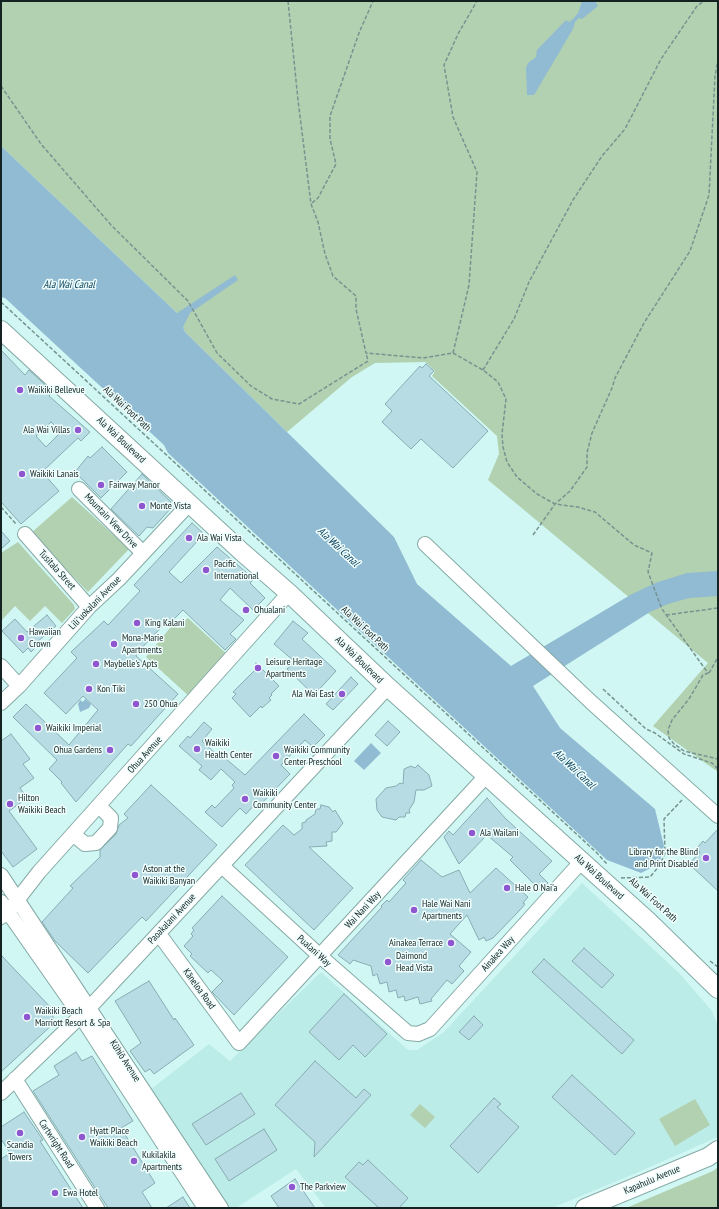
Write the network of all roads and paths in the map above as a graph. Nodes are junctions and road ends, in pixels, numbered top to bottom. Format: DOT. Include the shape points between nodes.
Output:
graph roads {
  1 [pos="288,1"];
  2 [pos="372,1"];
  3 [pos="477,1"];
  4 [pos="704,1"];
  5 [pos="718,60"];
  6 [pos="1,86"];
  7 [pos="311,204"];
  8 [pos="1,302"];
  9 [pos="1,330"];
  10 [pos="366,353"];
  11 [pos="453,353"];
  12 [pos="483,370"];
  13 [pos="79,488"];
  14 [pos="190,503"];
  15 [pos="555,504"];
  16 [pos="1,507"];
  17 [pos="25,534"];
  18 [pos="533,535"];
  19 [pos="425,544"];
  20 [pos="142,552"];
  21 [pos="288,592"];
  22 [pos="90,607"];
  23 [pos="718,608"];
  24 [pos="666,615"];
  25 [pos="718,658"];
  26 [pos="1,666"];
  27 [pos="708,673"];
  28 [pos="20,686"];
  29 [pos="388,687"];
  30 [pos="603,689"];
  31 [pos="1,703"];
  32 [pos="718,759"];
  33 [pos="718,769"];
  34 [pos="486,776"];
  35 [pos="690,791"];
  36 [pos="99,806"];
  37 [pos="718,816"];
  38 [pos="74,834"];
  39 [pos="581,862"];
  40 [pos="222,866"];
  41 [pos="610,868"];
  42 [pos="1,875"];
  43 [pos="624,883"];
  44 [pos="17,898"];
  45 [pos="3,910"];
  46 [pos="159,934"];
  47 [pos="320,956"];
  48 [pos="709,966"];
  49 [pos="718,981"];
  50 [pos="718,989"];
  51 [pos="85,1011"];
  52 [pos="408,1033"];
  53 [pos="240,1043"];
  54 [pos="15,1079"];
  55 [pos="1,1093"];
  56 [pos="718,1150"];
  57 [pos="211,1205"];
  58 [pos="97,1208"];
  59 [pos="585,1208"];
  1 -- 7 [label="path"];
  2 -- 7 [label="path" via="330,116 330,139 336,164 318,198"];
  3 -- 11 [label="path" via="444,65 453,117 477,172 469,285"];
  4 -- 12 [label="path" via="697,6 661,59 625,129 602,156 573,200 529,282 514,319"];
  5 -- 15 [label="path" via="709,195 690,251 644,323 615,378 592,433 587,453 587,467 570,491"];
  6 -- 10 [label="path" via="41,144 111,225 188,301 217,353 251,386 272,399 299,404 368,361"];
  7 -- 10 [label="path" via="333,276 356,296 356,309"];
  8 -- 41 [label="path, Ala Wai Foot Path" via="597,853"];
  9 -- 14 [label="main road, Ala Wai Boulevard"];
  10 -- 11 [label="path" via="423,358"];
  11 -- 12 [label="path"];
  12 -- 15 [label="path" via="498,382 506,399 502,434 510,468 537,494"];
  13 -- 20 [label="street, Mountain View Drive"];
  14 -- 20 [label="street, Liliʻuokalani Avenue"];
  14 -- 21 [label="main road, Ala Wai Boulevard"];
  15 -- 18 [label="path"];
  15 -- 24 [label="path" via="596,512 634,545 652,553 648,572 650,581"];
  16 -- 17 [label="path"];
  17 -- 22 [label="street, Tusitala Street"];
  19 -- 35 [label="street" via="590,702"];
  20 -- 22 [label="street, Liliʻuokalani Avenue"];
  21 -- 29 [label="main road, Ala Wai Boulevard"];
  21 -- 36 [label="street, Ohua Avenue"];
  22 -- 28 [label="street, Liliʻuokalani Avenue"];
  23 -- 24 [label="path"];
  24 -- 27 [label="path"];
  25 -- 27 [label="path"];
  26 -- 28 [label="street"];
  27 -- 32 [label="path" via="703,675 689,699 672,720 668,734 671,741 684,751"];
  28 -- 31 [label="street, Liliʻuokalani Avenue"];
  29 -- 34 [label="main road, Ala Wai Boulevard"];
  29 -- 40 [label="street, Paoakalani Avenue"];
  30 -- 33 [label="path" via="646,729 684,754 712,763"];
  34 -- 39 [label="main road, Ala Wai Boulevard"];
  34 -- 47 [label="street, Wai Nani Way"];
  35 -- 37 [label="street"];
  35 -- 43 [label="path, Ala Wai Foot Path" via="664,819 665,853 660,866 650,878 618,878"];
  36 -- 38 [label="street, Ohua Avenue"];
  36 -- 38 [label="street" via="111,818 110,828 96,843 84,844"];
  38 -- 44 [label="street, Ohua Avenue"];
  39 -- 48 [label="main road, Ala Wai Boulevard" via="648,921"];
  39 -- 52 [label="street, Ainakea Way" via="430,1029 418,1034"];
  40 -- 46 [label="street, Paoakalani Avenue"];
  40 -- 47 [label="street, Pualani Way"];
  42 -- 44 [label="street, Kūhiō Avenue"];
  44 -- 45 [label="street, Ohua Avenue"];
  44 -- 51 [label="street, Kūhiō Avenue"];
  45 -- 51 [label="street, Kūhiō Avenue"];
  46 -- 51 [label="street, Paoakalani Avenue"];
  46 -- 53 [label="street, Kāneloa Road"];
  47 -- 52 [label="street, Pualani Way"];
  47 -- 53 [label="street, Wai Nani Way"];
  48 -- 49 [label="main road"];
  48 -- 50 [label="main road, Ala Wai Boulevard"];
  51 -- 54 [label="street, Paoakalani Avenue"];
  51 -- 57 [label="street, Kūhiō Avenue"];
  54 -- 55 [label="street, Paoakalani Avenue"];
  54 -- 58 [label="street, Cartwright Road"];
  56 -- 59 [label="main road, Kapahulu Avenue" via="708,1157"];
}
